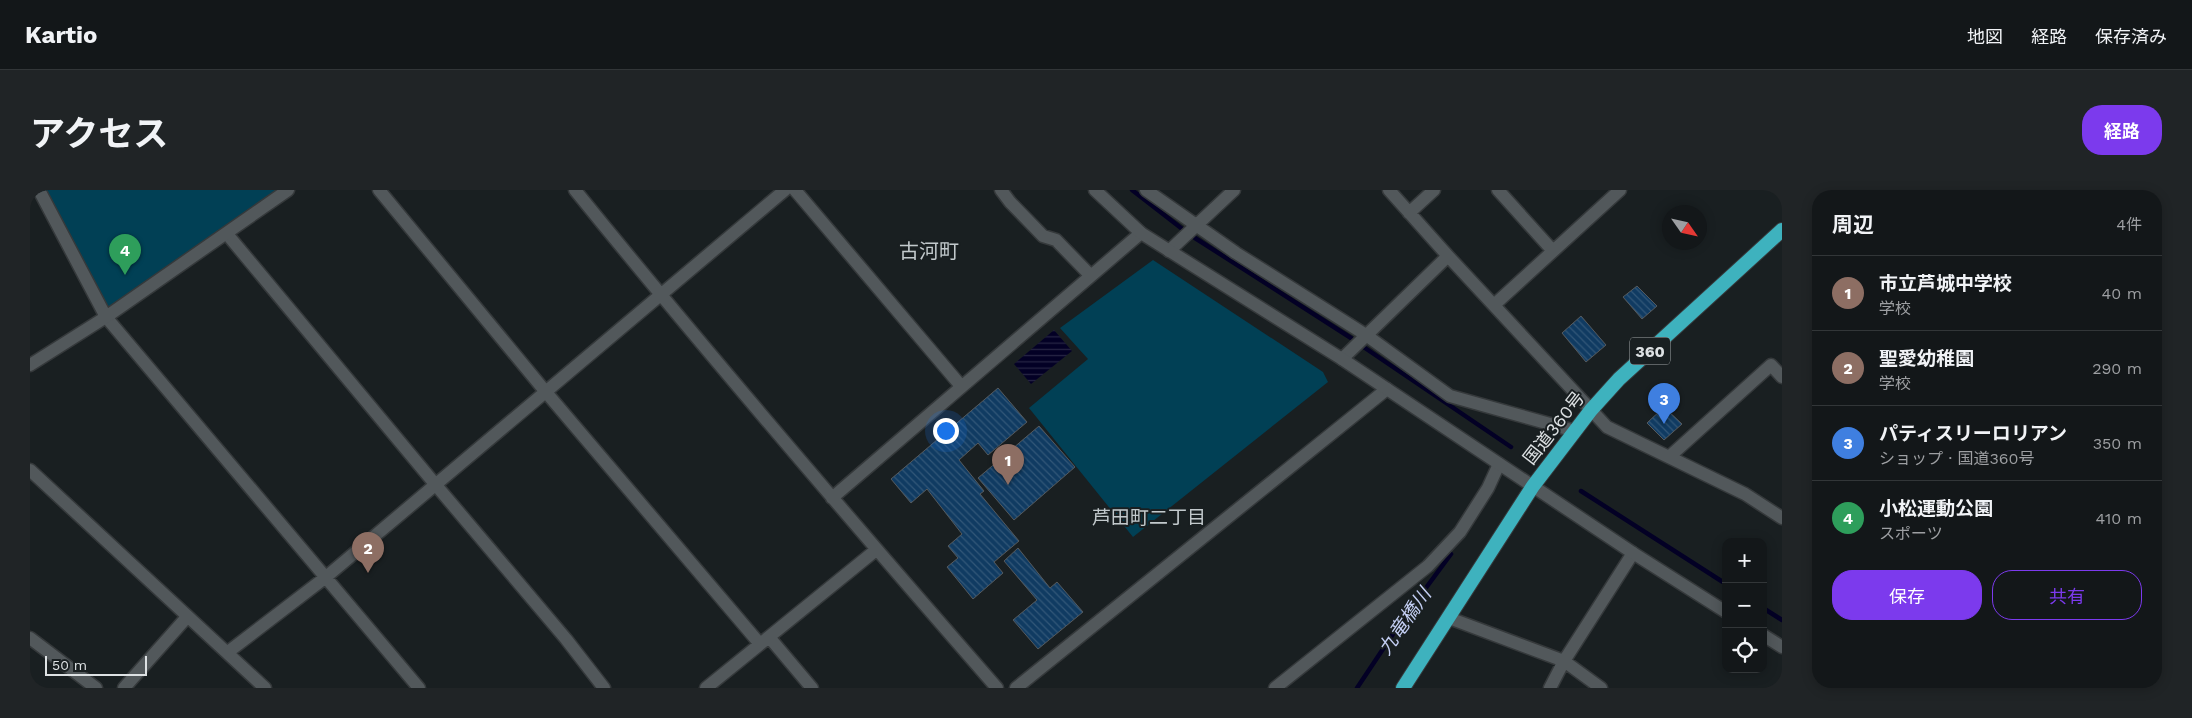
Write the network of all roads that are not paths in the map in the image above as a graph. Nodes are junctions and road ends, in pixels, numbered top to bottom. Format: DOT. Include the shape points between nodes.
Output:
graph roads {
  1 [pos="39,190"];
  2 [pos="288,190"];
  3 [pos="379,190"];
  4 [pos="575,190"];
  5 [pos="785,190"];
  6 [pos="795,190"];
  7 [pos="1001,190"];
  8 [pos="1095,190"];
  9 [pos="1146,190"];
  10 [pos="1234,190"];
  11 [pos="1389,190"];
  12 [pos="1434,190"];
  13 [pos="1498,190"];
  14 [pos="1600,190"];
  15 [pos="1620,190"];
  16 [pos="1609,200"];
  17 [pos="1409,213"];
  18 [pos="1196,225"];
  19 [pos="1782,230"];
  20 [pos="1141,233"];
  21 [pos="227,234"];
  22 [pos="1169,251"];
  23 [pos="1553,251"];
  24 [pos="1448,256"];
  25 [pos="1091,276"];
  26 [pos="660,295"];
  27 [pos="1494,305"];
  28 [pos="106,317"];
  29 [pos="1366,335"];
  30 [pos="1342,359"];
  31 [pos="30,365"];
  32 [pos="1782,377"];
  33 [pos="961,386"];
  34 [pos="1387,389"];
  35 [pos="545,391"];
  36 [pos="1591,410"];
  37 [pos="1575,431"];
  38 [pos="1669,457"];
  39 [pos="1499,464"];
  40 [pos="30,470"];
  41 [pos="435,484"];
  42 [pos="1533,486"];
  43 [pos="832,498"];
  44 [pos="1782,518"];
  45 [pos="876,550"];
  46 [pos="1633,553"];
  47 [pos="326,577"];
  48 [pos="1722,609"];
  49 [pos="187,617"];
  50 [pos="1449,618"];
  51 [pos="30,638"];
  52 [pos="1767,638"];
  53 [pos="765,640"];
  54 [pos="1782,647"];
  55 [pos="228,652"];
  56 [pos="1564,662"];
  57 [pos="96,688"];
  58 [pos="124,688"];
  59 [pos="265,688"];
  60 [pos="419,688"];
  61 [pos="604,688"];
  62 [pos="706,688"];
  63 [pos="812,688"];
  64 [pos="997,688"];
  65 [pos="1016,688"];
  66 [pos="1276,688"];
  67 [pos="1403,688"];
  68 [pos="1550,688"];
  69 [pos="1601,688"];
  1 -- 28 [label="street"];
  2 -- 21 [label="street"];
  3 -- 35 [label="street"];
  4 -- 26 [label="street"];
  5 -- 26 [label="street"];
  6 -- 33 [label="street"];
  7 -- 25 [label="street" via="1043,236 1056,240"];
  8 -- 20 [label="street"];
  9 -- 18 [label="street"];
  10 -- 18 [label="street"];
  11 -- 17 [label="street"];
  12 -- 17 [label="street"];
  13 -- 23 [label="street"];
  14 -- 16 [label="street"];
  15 -- 16 [label="street"];
  16 -- 23 [label="street"];
  17 -- 24 [label="street"];
  18 -- 22 [label="street"];
  18 -- 29 [label="street"];
  19 -- 36 [label="highway, 国道360号 / 360" via="1620,379"];
  20 -- 22 [label="street"];
  20 -- 25 [label="street"];
  21 -- 28 [label="street"];
  21 -- 41 [label="street"];
  22 -- 30 [label="street"];
  23 -- 27 [label="street"];
  24 -- 27 [label="street"];
  24 -- 29 [label="street"];
  25 -- 33 [label="street"];
  26 -- 35 [label="street"];
  26 -- 43 [label="street"];
  27 -- 36 [label="street"];
  28 -- 31 [label="street"];
  28 -- 47 [label="street"];
  29 -- 30 [label="street"];
  29 -- 37 [label="street" via="1450,396"];
  30 -- 34 [label="street"];
  32 -- 38 [label="street" via="1771,365"];
  33 -- 43 [label="street"];
  34 -- 39 [label="street"];
  34 -- 65 [label="street"];
  35 -- 41 [label="street"];
  35 -- 53 [label="street"];
  36 -- 37 [label="highway, 国道360号 / 360"];
  36 -- 38 [label="street" via="1608,426"];
  37 -- 42 [label="highway, 国道360号 / 360"];
  38 -- 44 [label="street" via="1745,494"];
  39 -- 42 [label="street"];
  39 -- 66 [label="street" via="1460,532 1428,566"];
  40 -- 49 [label="street"];
  41 -- 47 [label="street"];
  41 -- 61 [label="street"];
  42 -- 46 [label="street"];
  42 -- 50 [label="highway, 国道360号 / 360"];
  43 -- 45 [label="street"];
  45 -- 53 [label="street"];
  45 -- 64 [label="street"];
  46 -- 48 [label="street"];
  46 -- 56 [label="street"];
  47 -- 55 [label="street"];
  47 -- 60 [label="street"];
  49 -- 55 [label="street"];
  49 -- 58 [label="street"];
  50 -- 56 [label="street"];
  50 -- 67 [label="highway, 国道360号 / 360"];
  51 -- 57 [label="street"];
  52 -- 54 [label="street"];
  53 -- 62 [label="street"];
  53 -- 63 [label="street"];
  55 -- 59 [label="street"];
  56 -- 68 [label="street"];
  56 -- 69 [label="street"];
}
